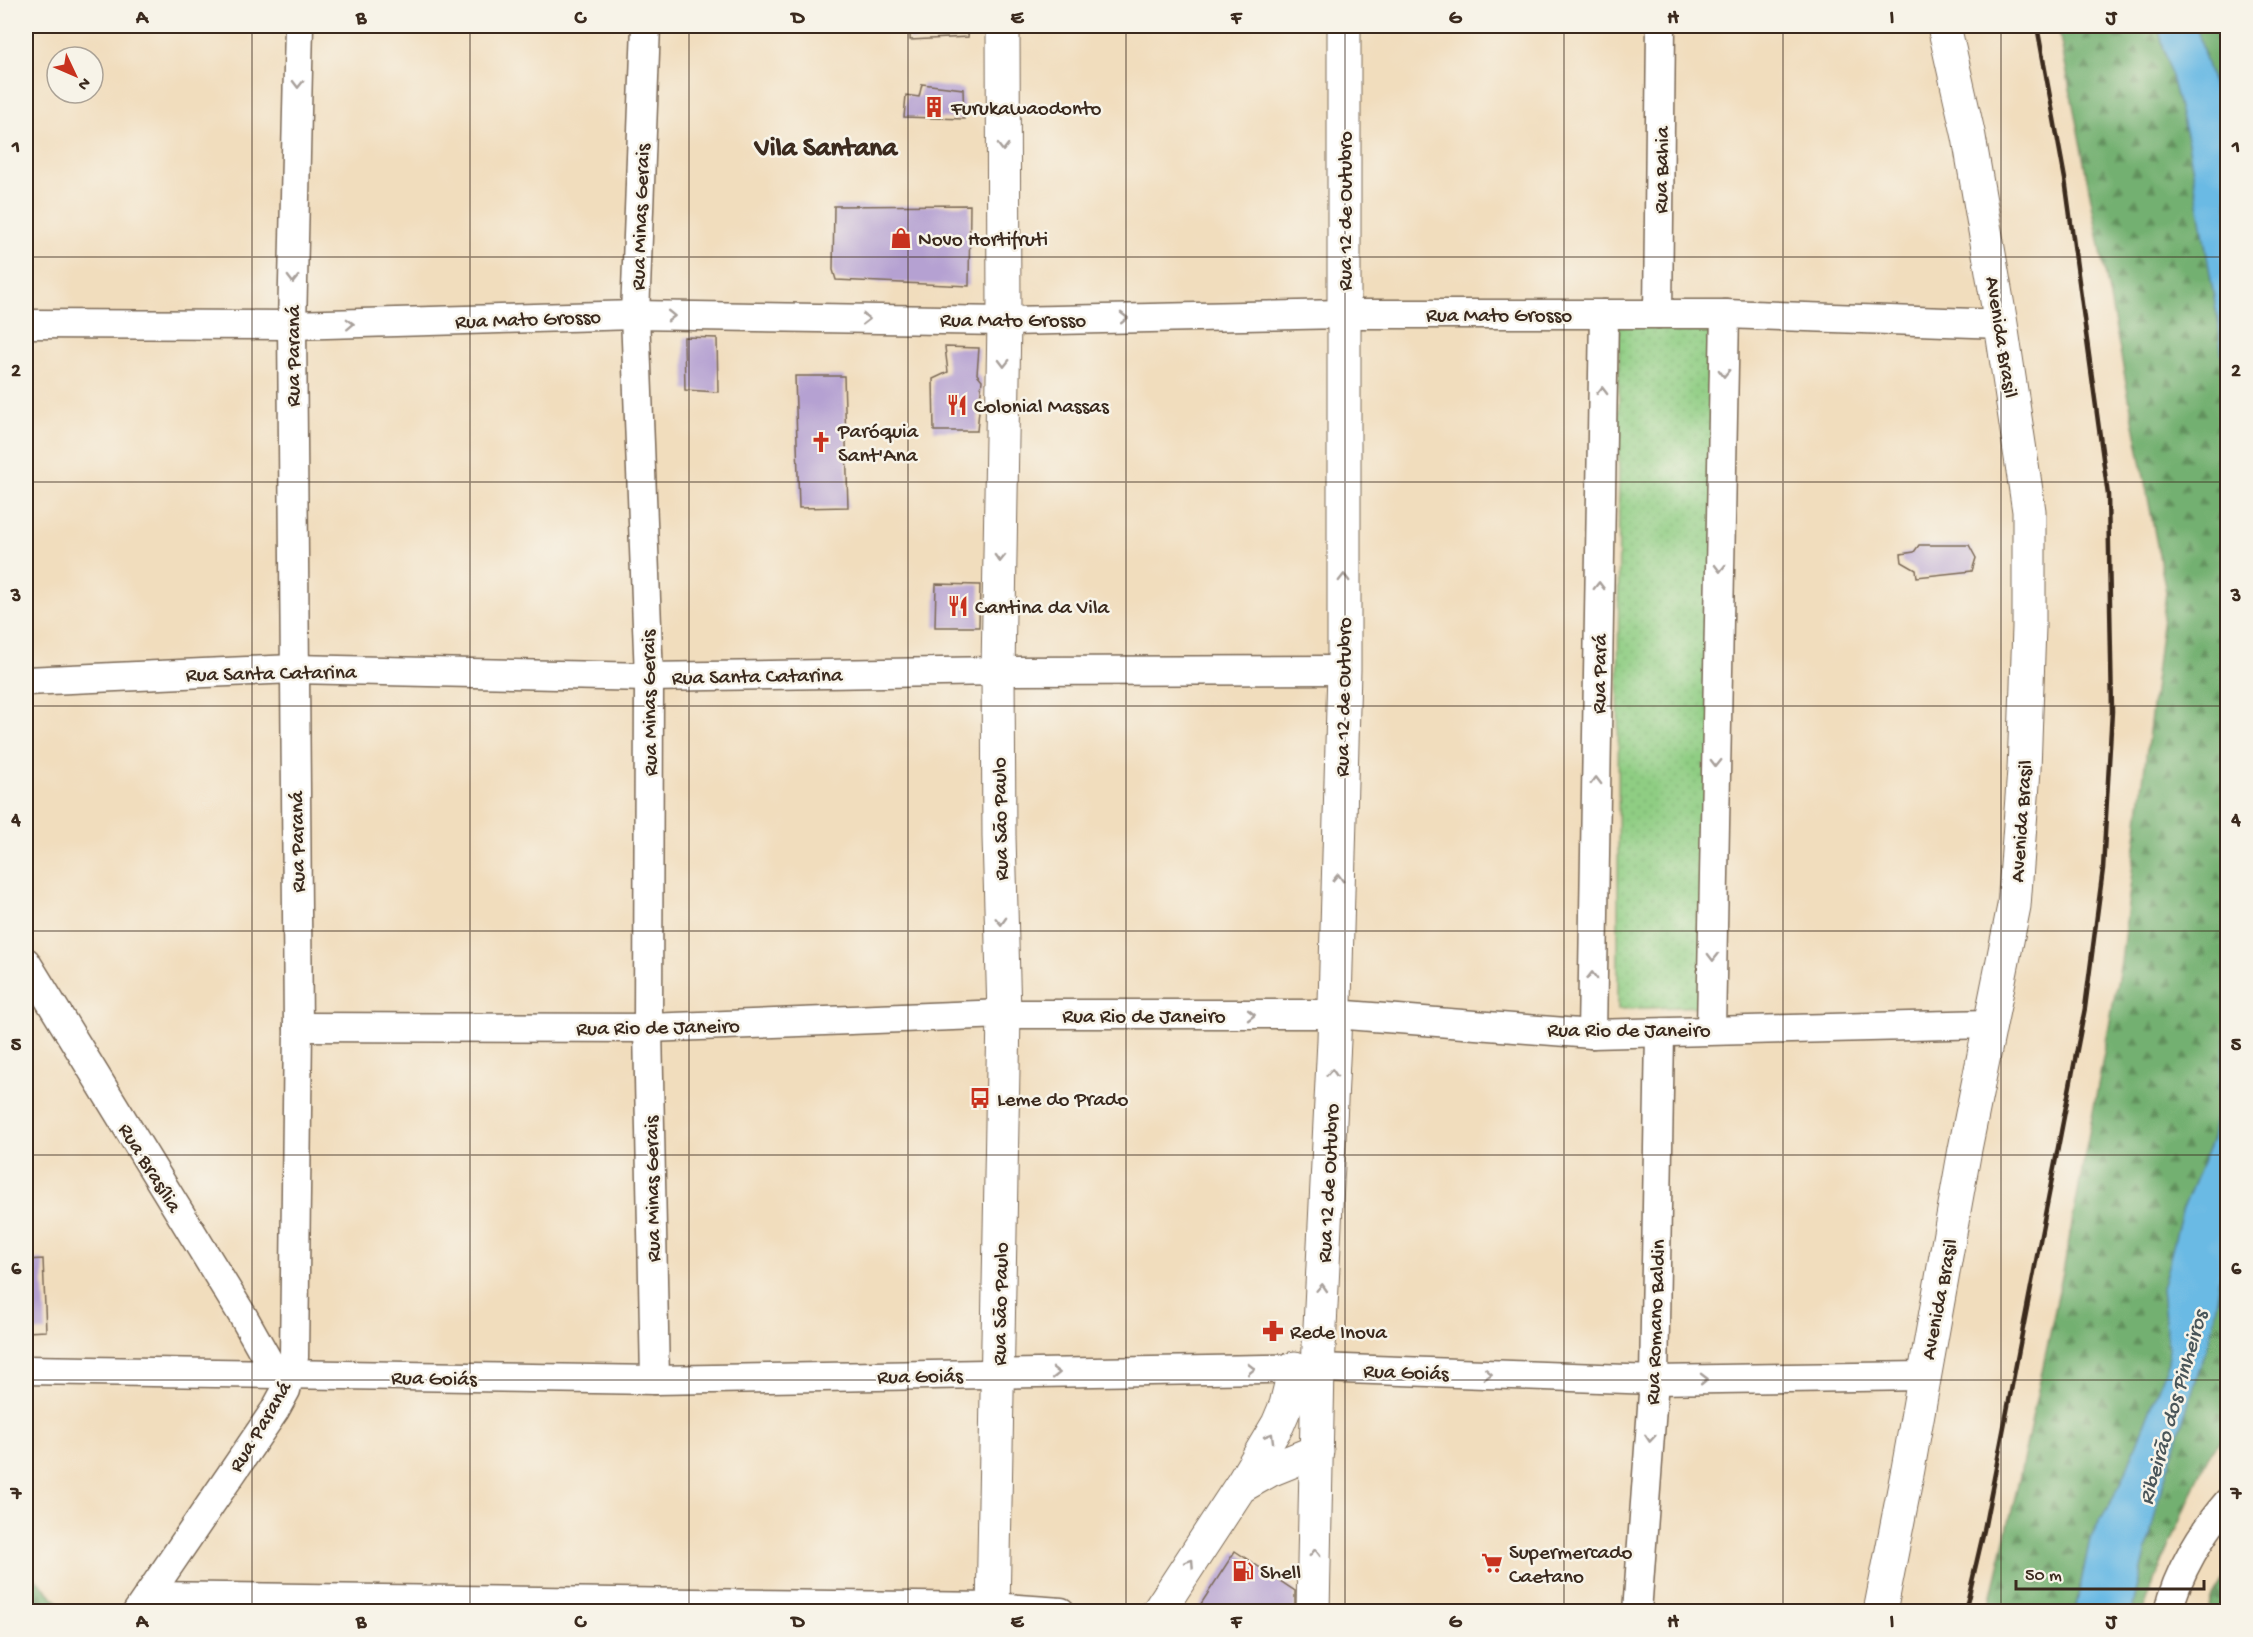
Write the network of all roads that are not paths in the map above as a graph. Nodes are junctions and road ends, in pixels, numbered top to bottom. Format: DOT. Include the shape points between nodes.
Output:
graph roads {
  1 [pos="299,26"];
  2 [pos="646,26"];
  3 [pos="1003,26"];
  4 [pos="1344,26"];
  5 [pos="1661,26"];
  6 [pos="1944,26"];
  7 [pos="1343,314"];
  8 [pos="1604,314"];
  9 [pos="1658,314"];
  10 [pos="1725,314"];
  11 [pos="635,315"];
  12 [pos="1004,321"];
  13 [pos="26,324"];
  14 [pos="2001,324"];
  15 [pos="292,325"];
  16 [pos="294,669"];
  17 [pos="998,670"];
  18 [pos="1344,670"];
  19 [pos="649,677"];
  20 [pos="26,681"];
  21 [pos="26,962"];
  22 [pos="1004,1014"];
  23 [pos="1334,1014"];
  24 [pos="1989,1024"];
  25 [pos="298,1027"];
  26 [pos="648,1028"];
  27 [pos="1711,1029"];
  28 [pos="1660,1033"];
  29 [pos="1592,1034"];
  30 [pos="1307,1368"];
  31 [pos="26,1370"];
  32 [pos="283,1374"];
  33 [pos="998,1374"];
  34 [pos="1923,1376"];
  35 [pos="655,1380"];
  36 [pos="1654,1380"];
  37 [pos="1317,1451"];
  38 [pos="1240,1487"];
  39 [pos="2228,1502"];
  40 [pos="142,1604"];
  41 [pos="291,1604"];
  42 [pos="993,1609"];
  43 [pos="1061,1611"];
  44 [pos="1158,1611"];
  45 [pos="1313,1611"];
  46 [pos="1637,1611"];
  47 [pos="1880,1611"];
  48 [pos="2168,1611"];
  1 -- 15 [label="street, Rua Paraná, one-way"];
  2 -- 11 [label="street, Rua Minas Gerais"];
  3 -- 12 [label="main road, Rua São Paulo, one-way"];
  4 -- 7 [label="main road, Rua 12 de Outubro"];
  5 -- 9 [label="street, Rua Bahia"];
  6 -- 14 [label="main road, Avenida Brasil" via="1969,137"];
  7 -- 8 [label="street, Rua Mato Grosso"];
  12 -- 7 [label="street, Rua Mato Grosso, one-way"];
  18 -- 7 [label="main road, Rua 12 de Outubro, one-way"];
  8 -- 9 [label="street, Rua Mato Grosso"];
  29 -- 8 [label="street, Rua Pará, one-way"];
  9 -- 10 [label="street, Rua Mato Grosso"];
  10 -- 14 [label="street, Rua Mato Grosso"];
  10 -- 27 [label="street, one-way"];
  11 -- 12 [label="street, Rua Mato Grosso, one-way"];
  15 -- 11 [label="street, Rua Mato Grosso, one-way"];
  11 -- 19 [label="street, Rua Minas Gerais"];
  12 -- 17 [label="main road, Rua São Paulo, one-way"];
  13 -- 15 [label="street, Rua Mato Grosso"];
  14 -- 24 [label="main road, Avenida Brasil" via="2029,511 2029,627 2014,906"];
  15 -- 16 [label="street, Rua Paraná"];
  16 -- 19 [label="street, Rua Santa Catarina"];
  16 -- 20 [label="street, Rua Santa Catarina"];
  16 -- 25 [label="street, Rua Paraná"];
  17 -- 18 [label="street, Rua Santa Catarina"];
  17 -- 19 [label="street, Rua Santa Catarina"];
  17 -- 22 [label="main road, Rua São Paulo, one-way"];
  23 -- 18 [label="main road, Rua 12 de Outubro, one-way"];
  19 -- 26 [label="street, Rua Minas Gerais"];
  21 -- 32 [label="street, Rua Brasília" via="243,1316"];
  22 -- 23 [label="street, Rua Rio de Janeiro, one-way"];
  22 -- 26 [label="street, Rua Rio de Janeiro"];
  22 -- 33 [label="main road, Rua São Paulo"];
  23 -- 29 [label="street, Rua Rio de Janeiro"];
  30 -- 23 [label="main road, Rua 12 de Outubro, one-way"];
  24 -- 27 [label="street, Rua Rio de Janeiro"];
  24 -- 34 [label="main road, Avenida Brasil"];
  25 -- 26 [label="street, Rua Rio de Janeiro"];
  25 -- 32 [label="street, Rua Paraná" via="296,1332"];
  26 -- 35 [label="street, Rua Minas Gerais"];
  27 -- 28 [label="street, Rua Rio de Janeiro"];
  28 -- 29 [label="street, Rua Rio de Janeiro"];
  28 -- 36 [label="street, Rua Romano Baldin"];
  33 -- 30 [label="street, Rua Goiás, one-way"];
  30 -- 36 [label="street, Rua Goiás, one-way"];
  30 -- 37 [label="main road"];
  38 -- 30 [label="main road, one-way"];
  31 -- 32 [label="street, Rua Goiás"];
  32 -- 35 [label="street, Rua Goiás"];
  32 -- 40 [label="street, Rua Paraná" via="275,1410"];
  33 -- 35 [label="street, Rua Goiás"];
  33 -- 42 [label="main road, Rua São Paulo"];
  36 -- 34 [label="street, Rua Goiás, one-way"];
  34 -- 47 [label="main road, Avenida Brasil"];
  36 -- 46 [label="street, Rua Romano Baldin, one-way"];
  37 -- 38 [label="main road"];
  45 -- 37 [label="main road, one-way"];
  44 -- 38 [label="main road, one-way"];
  39 -- 48 [label="street" via="2212,1520 2173,1592"];
  40 -- 41 [label="street"];
  41 -- 42 [label="street"];
  42 -- 43 [label="street"];
}
